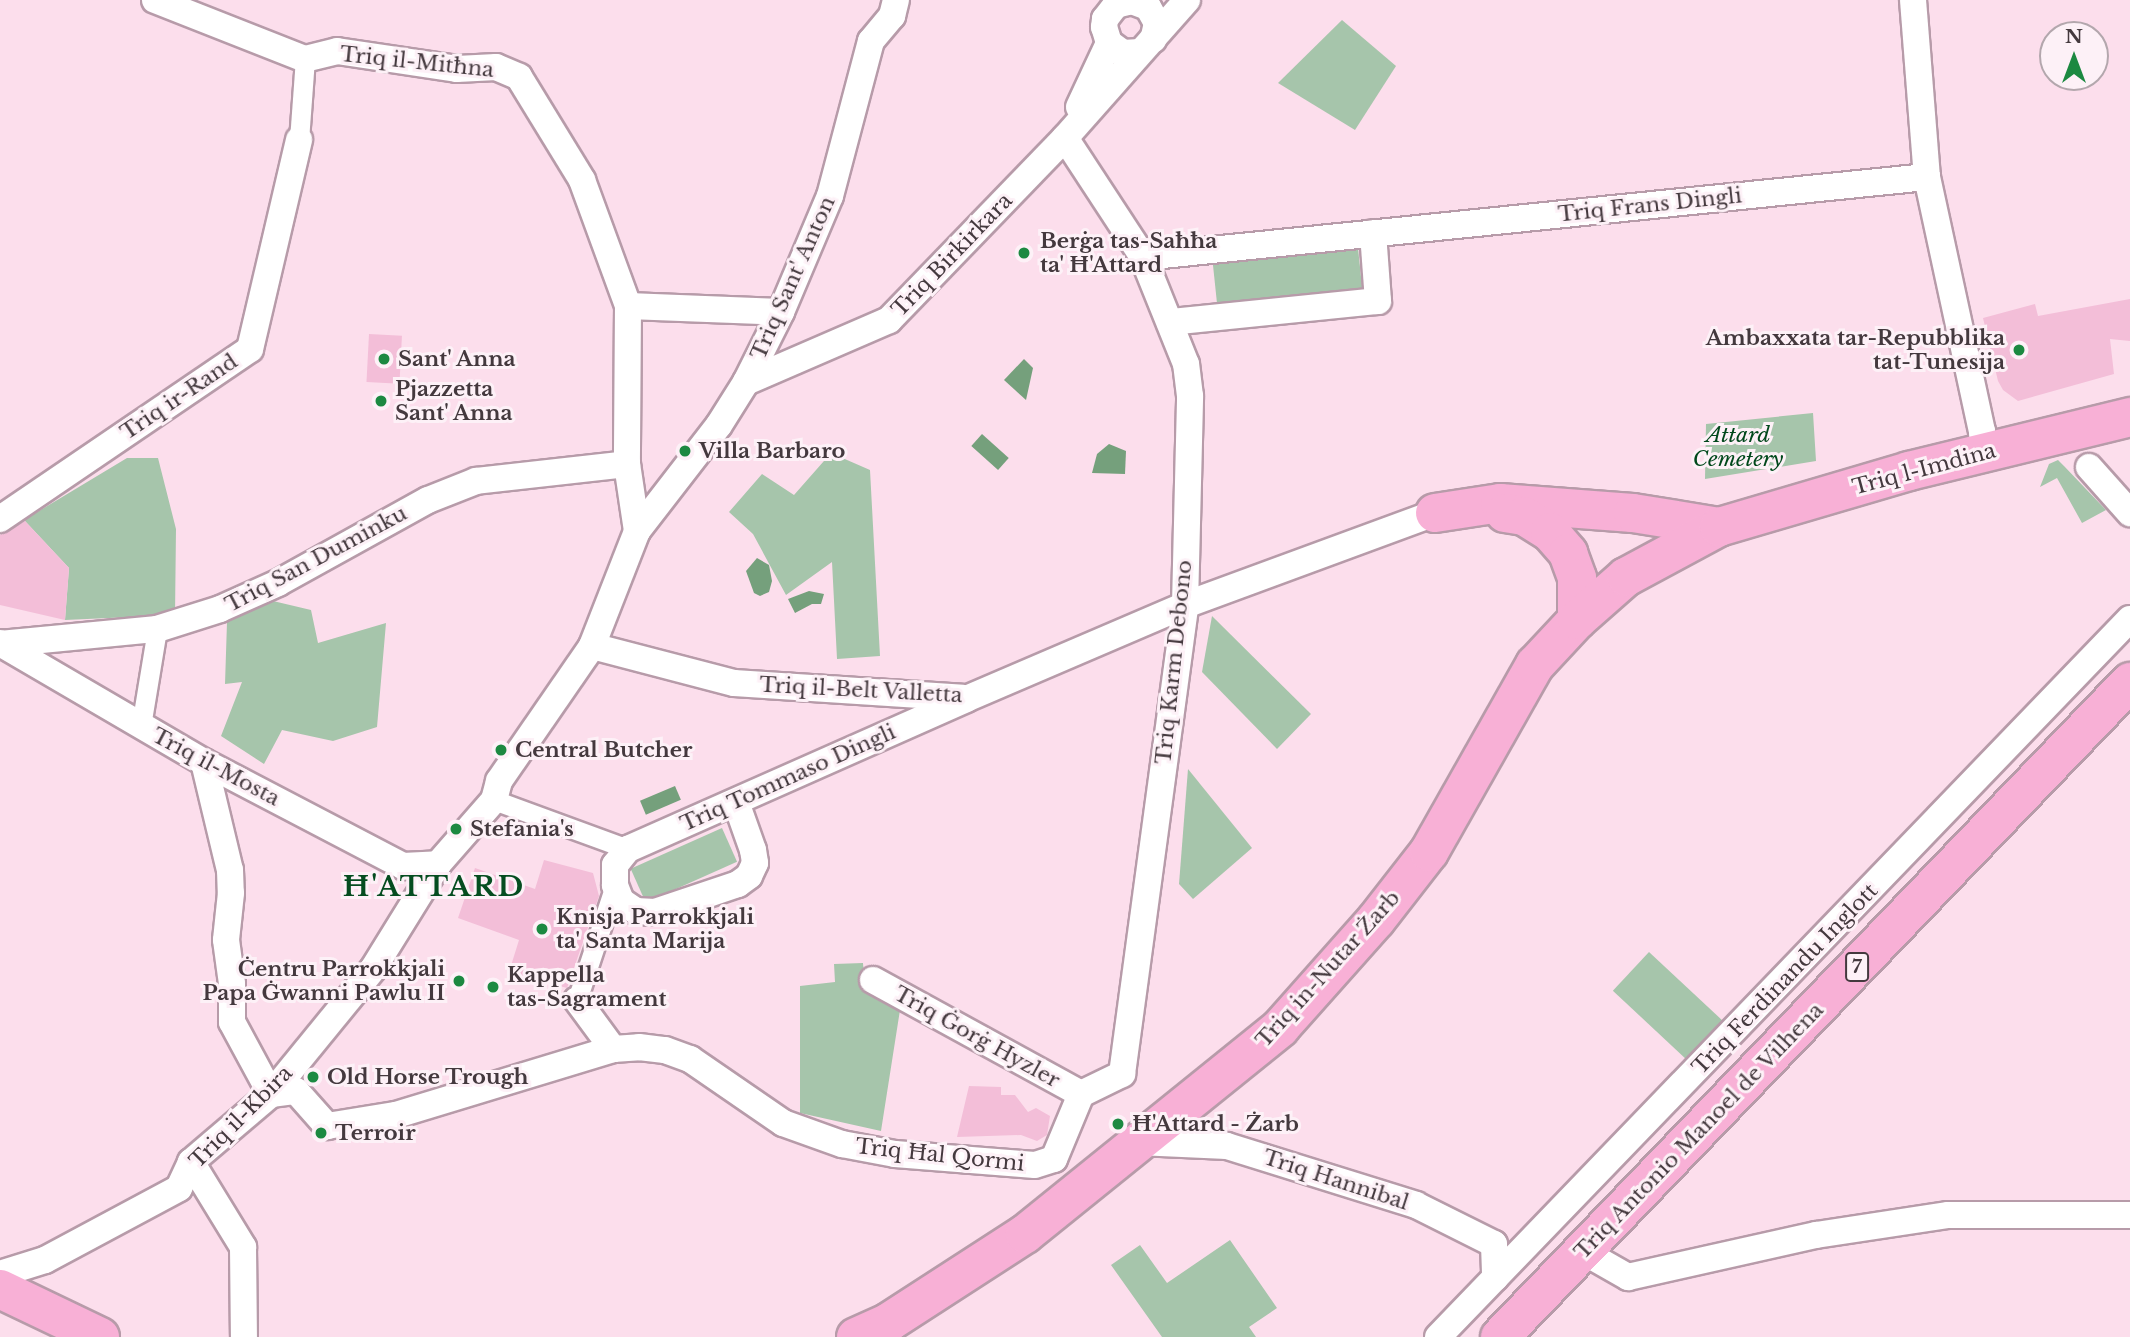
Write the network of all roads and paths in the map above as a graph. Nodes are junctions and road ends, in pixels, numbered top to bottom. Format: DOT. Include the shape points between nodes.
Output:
graph roads {
  1 [pos="155,0"];
  2 [pos="896,0"];
  3 [pos="1186,0"];
  4 [pos="1913,0"];
  5 [pos="1144,2"];
  6 [pos="1107,8"];
  7 [pos="1109,43"];
  8 [pos="1146,46"];
  9 [pos="305,58"];
  10 [pos="1065,138"];
  11 [pos="299,140"];
  12 [pos="1927,177"];
  13 [pos="1373,233"];
  14 [pos="1143,257"];
  15 [pos="628,306"];
  16 [pos="781,312"];
  17 [pos="1170,322"];
  18 [pos="746,382"];
  19 [pos="2130,417"];
  20 [pos="1982,442"];
  21 [pos="627,464"];
  22 [pos="2089,467"];
  23 [pos="2129,508"];
  24 [pos="1435,513"];
  25 [pos="0,519"];
  26 [pos="1719,527"];
  27 [pos="637,531"];
  28 [pos="1185,605"];
  29 [pos="2130,619"];
  30 [pos="1577,620"];
  31 [pos="157,629"];
  32 [pos="1,644"];
  33 [pos="592,646"];
  34 [pos="2130,682"];
  35 [pos="966,699"];
  36 [pos="141,726"];
  37 [pos="204,762"];
  38 [pos="494,800"];
  39 [pos="736,802"];
  40 [pos="438,864"];
  41 [pos="619,867"];
  42 [pos="873,980"];
  43 [pos="577,1000"];
  44 [pos="613,1049"];
  45 [pos="271,1094"];
  46 [pos="1081,1094"];
  47 [pos="1138,1142"];
  48 [pos="191,1163"];
  49 [pos="2130,1215"];
  50 [pos="1584,1252"];
  51 [pos="1494,1278"];
  52 [pos="7,1287"];
  53 [pos="100,1337"];
  54 [pos="244,1337"];
  55 [pos="856,1337"];
  56 [pos="1438,1337"];
  57 [pos="1500,1337"];
  1 -- 9 [label="street"];
  2 -- 16 [label="street, Triq Sant' Anton" via="892,16 871,41 830,196"];
  3 -- 8 [label="street, Triq Birkirkara"];
  4 -- 12 [label="street"];
  5 -- 6 [label="street, Triq Birkirkara"];
  5 -- 8 [label="street, Triq Birkirkara" via="1157,23"];
  6 -- 7 [label="street, Triq Birkirkara" via="1104,27"];
  7 -- 8 [label="street" via="1123,52"];
  7 -- 10 [label="street, Triq Birkirkara"];
  8 -- 10 [label="street, Triq Birkirkara"];
  9 -- 11 [label="street"];
  9 -- 15 [label="street, Triq il-Mitħna" via="337,51 457,69 496,67 519,77 582,180"];
  10 -- 14 [label="street, Triq Karm Debono"];
  10 -- 18 [label="street, Triq Birkirkara" via="889,320"];
  11 -- 25 [label="street, Triq ir-Rand" via="250,349"];
  12 -- 13 [label="street, Triq Frans Dingli"];
  12 -- 20 [label="street"];
  13 -- 14 [label="street, Triq Frans Dingli"];
  13 -- 17 [label="street" via="1378,301"];
  14 -- 17 [label="street, Triq Karm Debono"];
  15 -- 16 [label="street"];
  15 -- 21 [label="street, Triq il-Mitħna"];
  16 -- 18 [label="street, Triq Sant' Anton"];
  17 -- 28 [label="street, Triq Karm Debono" via="1185,364 1190,396"];
  18 -- 27 [label="street, Triq Sant' Anton" via="719,425"];
  19 -- 20 [label="highway, Triq l-Imdina"];
  20 -- 26 [label="highway, Triq l-Imdina" via="1909,471"];
  21 -- 27 [label="street, Triq il-Mitħna"];
  21 -- 31 [label="street, Triq San Duminku" via="476,481 428,500 278,583 220,609"];
  22 -- 23 [label="street"];
  24 -- 26 [label="highway" via="1500,503 1633,513"];
  24 -- 28 [label="street, Triq il-Belt Valletta"];
  24 -- 30 [label="highway" via="1524,516 1550,532 1568,553 1577,578"];
  26 -- 30 [label="highway, Triq in-Nutar Żarb" via="1626,578"];
  27 -- 33 [label="street, Triq il-Kbira"];
  28 -- 35 [label="street, Triq il-Belt Valletta"];
  28 -- 46 [label="street, Triq Karm Debono" via="1122,1074"];
  29 -- 51 [label="street, Triq Ferdinandu Inglott"];
  30 -- 47 [label="highway, Triq in-Nutar Żarb" via="1535,665 1430,852 1376,920 1280,1028"];
  31 -- 32 [label="street, Triq San Duminku"];
  31 -- 36 [label="street"];
  32 -- 36 [label="street, Triq il-Mosta"];
  33 -- 35 [label="street, Triq il-Belt Valletta" via="734,683"];
  33 -- 38 [label="street, Triq il-Kbira" via="499,781"];
  34 -- 50 [label="highway, Triq Antonio Manoel de Vilhena / 7"];
  35 -- 39 [label="street, Triq Tommaso Dingli"];
  36 -- 37 [label="street, Triq il-Mosta"];
  37 -- 40 [label="street, Triq il-Mosta" via="403,866"];
  37 -- 45 [label="street" via="230,870 226,940 232,1022"];
  38 -- 40 [label="street, Triq il-Kbira"];
  38 -- 41 [label="street"];
  39 -- 41 [label="street, Triq Tommaso Dingli"];
  39 -- 41 [label="street" via="755,863 749,876 738,884 655,912 636,911 621,901"];
  40 -- 45 [label="street, Triq il-Kbira" via="373,969"];
  41 -- 43 [label="street"];
  42 -- 46 [label="street, Triq Ġorġ Hyzler"];
  43 -- 44 [label="street"];
  44 -- 45 [label="street, Triq Ħal Qormi" via="396,1115 327,1126 296,1091"];
  44 -- 46 [label="street, Triq Ħal Qormi" via="665,1050 690,1059 783,1123 842,1144 895,1154 1035,1165 1054,1159"];
  45 -- 48 [label="street, Triq il-Kbira"];
  47 -- 51 [label="street, Triq Hannibal" via="1227,1146 1416,1205 1494,1244"];
  47 -- 55 [label="highway, Triq in-Nutar Żarb" via="1026,1234 890,1322"];
  48 -- 52 [label="street, Triq il-Kbira" via="178,1188 45,1260"];
  48 -- 54 [label="street" via="243,1247"];
  49 -- 50 [label="street" via="1948,1215 1816,1236 1628,1277"];
  50 -- 57 [label="highway, Triq Antonio Manoel de Vilhena / 7"];
  51 -- 56 [label="street, Triq Ferdinandu Inglott"];
  52 -- 53 [label="highway"];
}
